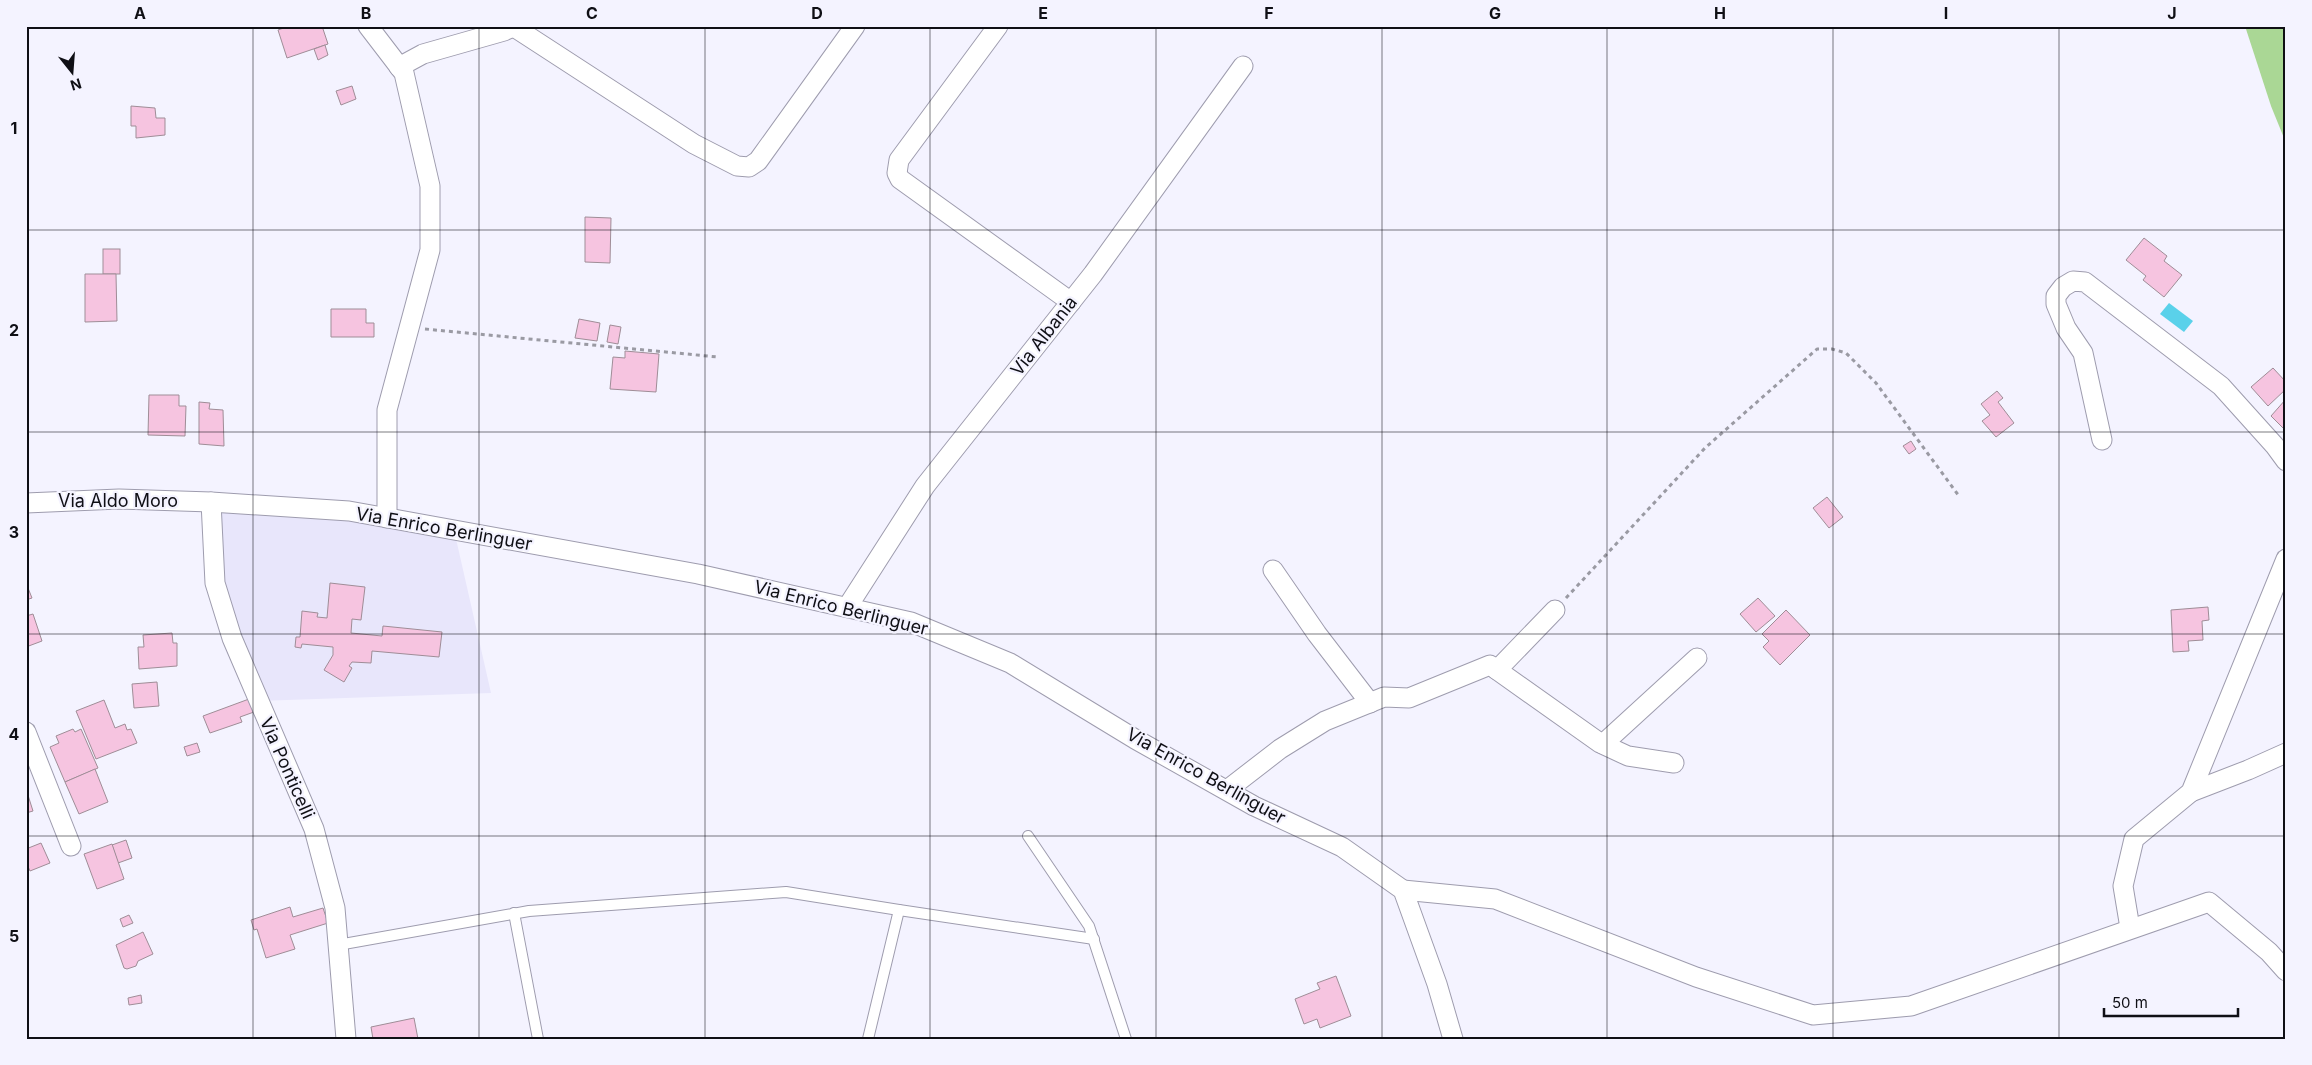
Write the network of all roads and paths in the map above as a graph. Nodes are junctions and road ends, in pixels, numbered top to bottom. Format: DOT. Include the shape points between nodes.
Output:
graph roads {
  1 [pos="368,26"];
  2 [pos="855,26"];
  3 [pos="998,26"];
  4 [pos="515,27"];
  5 [pos="1243,66"];
  6 [pos="400,67"];
  7 [pos="1071,302"];
  8 [pos="410,327"];
  9 [pos="718,357"];
  10 [pos="2102,440"];
  11 [pos="2286,461"];
  12 [pos="1959,496"];
  13 [pos="211,502"];
  14 [pos="26,503"];
  15 [pos="387,518"];
  16 [pos="2286,559"];
  17 [pos="1273,570"];
  18 [pos="848,606"];
  19 [pos="1555,610"];
  20 [pos="1697,658"];
  21 [pos="1497,670"];
  22 [pos="1370,703"];
  23 [pos="26,732"];
  24 [pos="1603,744"];
  25 [pos="2286,753"];
  26 [pos="1674,763"];
  27 [pos="1227,790"];
  28 [pos="2191,792"];
  29 [pos="1028,836"];
  30 [pos="71,846"];
  31 [pos="1403,890"];
  32 [pos="899,910"];
  33 [pos="514,913"];
  34 [pos="2130,928"];
  35 [pos="1094,940"];
  36 [pos="338,945"];
  37 [pos="2286,971"];
  38 [pos="346,1039"];
  39 [pos="538,1039"];
  40 [pos="868,1039"];
  41 [pos="1126,1039"];
  42 [pos="1453,1039"];
  1 -- 6 [label="street"];
  2 -- 4 [label="street" via="758,161 749,167 737,166 694,144"];
  3 -- 7 [label="street" via="899,160 897,173 900,179"];
  4 -- 6 [label="street" via="423,54"];
  5 -- 7 [label="street, Via Albania"];
  6 -- 8 [label="street" via="430,186 430,250"];
  7 -- 18 [label="street, Via Albania" via="925,486"];
  8 -- 9 [label="path"];
  8 -- 15 [label="street" via="387,410"];
  10 -- 11 [label="street" via="2083,353 2066,328 2056,304 2056,296 2072,281 2085,282 2221,386"];
  12 -- 19 [label="path" via="1876,383 1846,353 1817,349 1705,448"];
  13 -- 14 [label="street, Via Aldo Moro" via="119,499"];
  13 -- 15 [label="street, Via Enrico Berlinguer" via="349,512"];
  13 -- 36 [label="street, Via Ponticelli" via="215,583 232,638 314,829 335,908"];
  15 -- 18 [label="street, Via Enrico Berlinguer" via="698,574"];
  16 -- 28 [label="street"];
  17 -- 22 [label="street"];
  18 -- 27 [label="street, Via Enrico Berlinguer" via="911,622 1010,663"];
  19 -- 21 [label="street"];
  20 -- 24 [label="street"];
  21 -- 22 [label="street" via="1490,665 1410,698 1384,697"];
  21 -- 24 [label="street"];
  22 -- 27 [label="street" via="1325,721 1280,749"];
  23 -- 30 [label="street"];
  24 -- 26 [label="street" via="1628,756"];
  25 -- 28 [label="street"];
  27 -- 31 [label="street, Via Enrico Berlinguer" via="1342,847"];
  28 -- 34 [label="street" via="2134,839 2123,886"];
  29 -- 35 [label="lane" via="1089,926"];
  31 -- 34 [label="street" via="1495,899 1696,977 1813,1015 1910,1006"];
  31 -- 42 [label="street"];
  32 -- 33 [label="lane" via="786,892"];
  32 -- 35 [label="lane"];
  32 -- 40 [label="lane"];
  33 -- 36 [label="lane"];
  33 -- 39 [label="lane"];
  34 -- 37 [label="street" via="2209,902 2269,952"];
  35 -- 41 [label="lane"];
  36 -- 38 [label="street, Via Ponticelli"];
}
